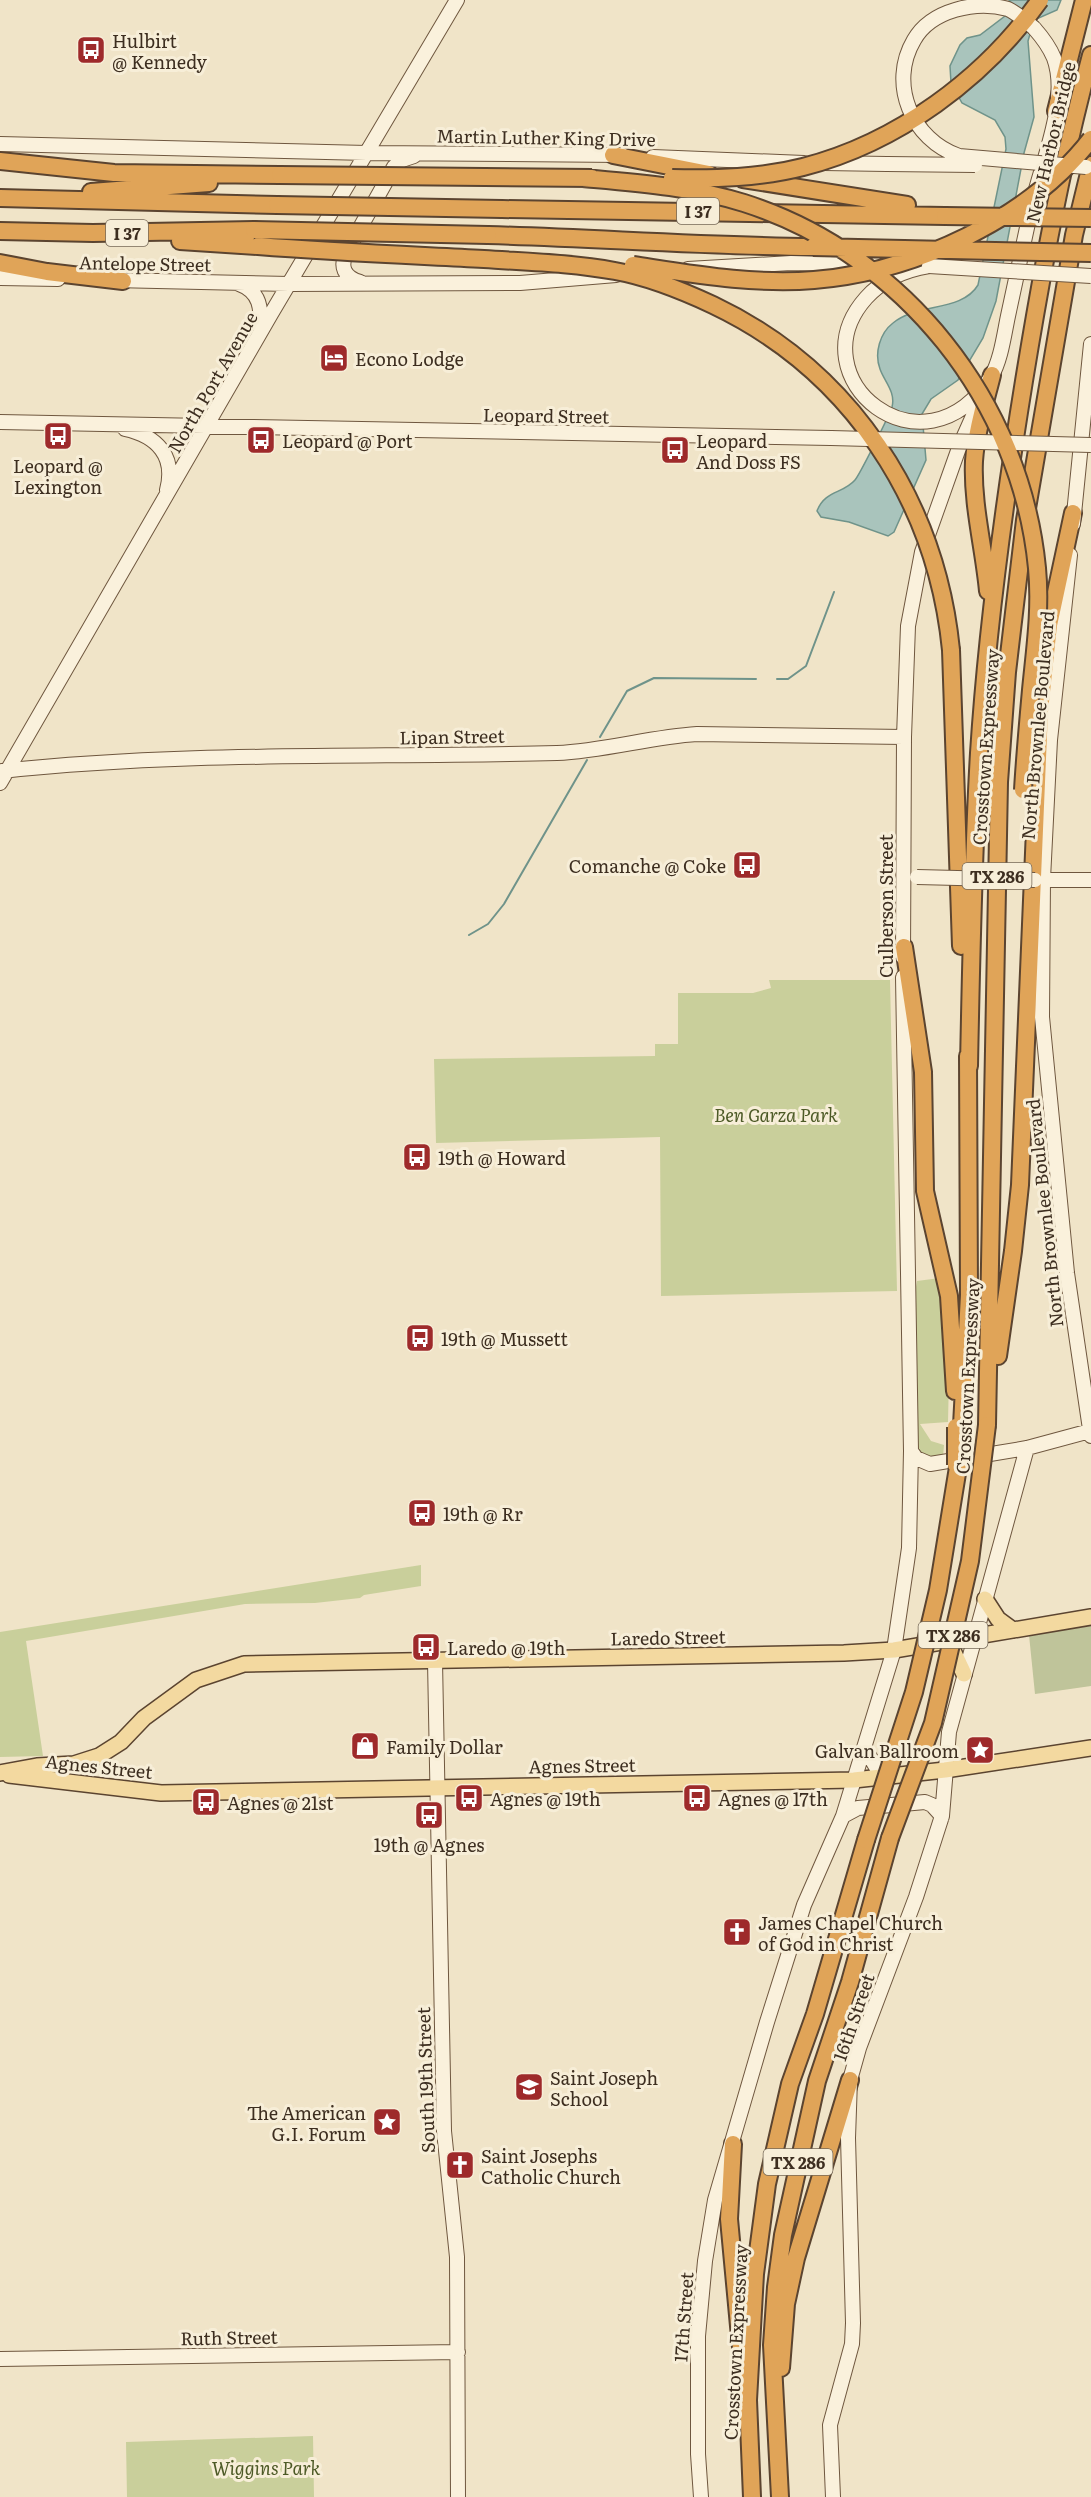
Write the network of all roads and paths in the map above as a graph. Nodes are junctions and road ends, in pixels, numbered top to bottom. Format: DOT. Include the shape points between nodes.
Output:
graph roads {
  1 [pos="458,0"];
  2 [pos="1040,0"];
  3 [pos="1084,0"];
  4 [pos="1091,55"];
  5 [pos="1056,111"];
  6 [pos="1091,139"];
  7 [pos="0,144"];
  8 [pos="367,153"];
  9 [pos="428,153"];
  10 [pos="613,155"];
  11 [pos="0,161"];
  12 [pos="1089,166"];
  13 [pos="280,175"];
  14 [pos="583,178"];
  15 [pos="0,198"];
  16 [pos="27,198"];
  17 [pos="890,208"];
  18 [pos="1091,218"];
  19 [pos="0,231"];
  20 [pos="93,233"];
  21 [pos="1048,238"];
  22 [pos="1091,253"];
  23 [pos="541,261"];
  24 [pos="0,263"];
  25 [pos="929,266"];
  26 [pos="1091,276"];
  27 [pos="0,278"];
  28 [pos="123,281"];
  29 [pos="234,283"];
  30 [pos="364,283"];
  31 [pos="289,284"];
  32 [pos="261,332"];
  33 [pos="1090,351"];
  34 [pos="992,375"];
  35 [pos="0,422"];
  36 [pos="84,424"];
  37 [pos="208,426"];
  38 [pos="1091,444"];
  39 [pos="159,509"];
  40 [pos="1073,513"];
  41 [pos="991,627"];
  42 [pos="904,737"];
  43 [pos="2,775"];
  44 [pos="903,877"];
  45 [pos="1039,879"];
  46 [pos="1091,880"];
  47 [pos="904,947"];
  48 [pos="969,1066"];
  49 [pos="1022,1133"];
  50 [pos="987,1425"];
  51 [pos="959,1426"];
  52 [pos="1091,1434"];
  53 [pos="1027,1448"];
  54 [pos="911,1451"];
  55 [pos="985,1599"];
  56 [pos="1091,1617"];
  57 [pos="1013,1630"];
  58 [pos="975,1636"];
  59 [pos="948,1641"];
  60 [pos="894,1650"];
  61 [pos="435,1660"];
  62 [pos="964,1674"];
  63 [pos="864,1747"];
  64 [pos="1091,1748"];
  65 [pos="945,1770"];
  66 [pos="0,1773"];
  67 [pos="882,1777"];
  68 [pos="854,1780"];
  69 [pos="438,1786"];
  70 [pos="843,1816"];
  71 [pos="942,1816"];
  72 [pos="850,2080"];
  73 [pos="733,2144"];
  74 [pos="459,2352"];
  75 [pos="0,2359"];
  76 [pos="748,2400"];
  77 [pos="774,2407"];
  78 [pos="458,2497"];
  79 [pos="701,2497"];
  80 [pos="752,2497"];
  81 [pos="780,2497"];
  82 [pos="833,2497"];
  1 -- 8 [label="main road, North Port Avenue"];
  2 -- 14 [label="highway, bridge" via="1014,33 958,87 898,128 857,149 803,167 757,176"];
  3 -- 5 [label="highway"];
  4 -- 21 [label="highway, New Harbor Bridge"];
  5 -- 12 [label="main road, bridge" via="1058,85 1047,44 1034,28 1007,9 979,4 935,18 921,30 905,59 903,79 908,108 926,135 950,153"];
  5 -- 34 [label="main road" via="1003,343"];
  6 -- 23 [label="highway, bridge" via="1042,188 968,236 912,260 859,274 814,280 753,280 617,263"];
  7 -- 8 [label="main road, Martin Luther King Drive"];
  8 -- 9 [label="main road, Martin Luther King Drive"];
  8 -- 31 [label="main road, North Port Avenue"];
  9 -- 10 [label="main road, Martin Luther King Drive"];
  9 -- 30 [label="main road" via="402,160 394,167 346,253 343,269 348,277"];
  10 -- 12 [label="main road, Martin Luther King Drive, bridge" via="800,163"];
  10 -- 17 [label="highway"];
  11 -- 13 [label="highway" via="114,173"];
  12 -- 50 [label="highway, Crosstown Expressway / TX 286" via="1025,520 1007,672 999,782"];
  13 -- 14 [label="highway, bridge"];
  13 -- 16 [label="highway"];
  14 -- 49 [label="highway, bridge" via="716,195 784,218 828,242 882,279 928,322 981,393 1000,429 1021,483 1037,568 1038,612 1023,790"];
  15 -- 16 [label="highway, I 37"];
  16 -- 17 [label="highway, I 37, bridge" via="502,208"];
  17 -- 18 [label="highway, bridge" via="911,206 945,216"];
  19 -- 20 [label="highway, I 37"];
  20 -- 22 [label="highway, I 37, bridge" via="254,230"];
  20 -- 23 [label="highway, bridge"];
  21 -- 41 [label="highway, Crosstown Expressway / TX 286" via="1008,480"];
  23 -- 48 [label="highway, bridge" via="649,279 733,314 771,338 818,376 861,421 894,469 936,568 948,620"];
  24 -- 28 [label="highway"];
  25 -- 26 [label="main road, Antelope Street, bridge"];
  25 -- 30 [label="main road, Antelope Street" via="791,263 520,283"];
  25 -- 34 [label="main road" via="895,275 868,296 855,313 846,349 851,378 874,407 902,420 932,421 965,408"];
  27 -- 28 [label="main road, Antelope Street"];
  28 -- 29 [label="main road, Antelope Street"];
  29 -- 31 [label="main road, Antelope Street"];
  29 -- 32 [label="main road" via="247,287 258,299"];
  30 -- 31 [label="main road, Antelope Street"];
  31 -- 32 [label="main road, North Port Avenue"];
  32 -- 37 [label="main road, North Port Avenue"];
  33 -- 40 [label="main road, North Brownlee Boulevard"];
  34 -- 41 [label="highway" via="974,462"];
  34 -- 42 [label="main road, Culberson Street" via="960,445 917,571 908,626"];
  35 -- 36 [label="main road, Leopard Street"];
  36 -- 37 [label="main road, Leopard Street"];
  36 -- 39 [label="main road" via="130,430 163,451 170,465 170,477"];
  37 -- 38 [label="main road, Leopard Street, bridge"];
  37 -- 39 [label="main road, North Port Avenue"];
  39 -- 43 [label="main road, North Port Avenue"];
  40 -- 45 [label="main road, North Brownlee Boulevard"];
  40 -- 49 [label="highway" via="1048,625 1040,711"];
  41 -- 48 [label="highway, Crosstown Expressway / TX 286" via="978,772"];
  42 -- 43 [label="main road, Lipan Street" via="697,734 561,753 231,756"];
  42 -- 44 [label="main road, Culberson Street"];
  44 -- 45 [label="main road, bridge"];
  44 -- 47 [label="main road, Culberson Street"];
  45 -- 46 [label="main road"];
  45 -- 52 [label="main road, North Brownlee Boulevard" via="1043,1037 1067,1273"];
  47 -- 51 [label="highway" via="923,1072 925,1191 949,1296"];
  47 -- 54 [label="main road, Culberson Street"];
  48 -- 51 [label="highway, TX 286" via="969,1295"];
  49 -- 50 [label="highway" via="1013,1251"];
  50 -- 77 [label="highway, Crosstown Expressway / TX 286, bridge" via="970,1561 933,1723 890,1838 850,1982 817,2081 783,2235 772,2345"];
  51 -- 76 [label="highway, Crosstown Expressway / TX 286, bridge" via="956,1478 938,1590 919,1673 790,2084 767,2184 754,2274"];
  52 -- 53 [label="main road"];
  53 -- 54 [label="main road" via="930,1464"];
  53 -- 55 [label="main road"];
  54 -- 60 [label="main road" via="909,1548"];
  55 -- 57 [label="main road" via="998,1619"];
  55 -- 58 [label="main road"];
  56 -- 57 [label="main road, Laredo Street"];
  57 -- 58 [label="main road, Laredo Street"];
  58 -- 59 [label="main road, Laredo Street"];
  58 -- 62 [label="main road"];
  59 -- 60 [label="main road, Laredo Street"];
  59 -- 62 [label="main road"];
  60 -- 61 [label="main road, Laredo Street"];
  60 -- 63 [label="main road"];
  61 -- 66 [label="main road, Laredo Street" via="244,1664 196,1680 99,1756 74,1764"];
  61 -- 69 [label="main road, South 19th Street"];
  62 -- 65 [label="main road" via="949,1732"];
  63 -- 67 [label="main road"];
  63 -- 68 [label="main road"];
  64 -- 65 [label="main road, Agnes Street"];
  65 -- 67 [label="main road, Agnes Street"];
  65 -- 71 [label="main road, 16th Street"];
  66 -- 69 [label="main road, Agnes Street" via="161,1793"];
  67 -- 68 [label="main road, Agnes Street"];
  68 -- 69 [label="main road, Agnes Street"];
  68 -- 70 [label="main road"];
  69 -- 74 [label="main road, South 19th Street" via="444,2131 456,2244"];
  70 -- 71 [label="main road" via="858,1808 925,1802"];
  70 -- 73 [label="main road" via="804,1905"];
  71 -- 72 [label="main road, 16th Street"];
  72 -- 77 [label="highway" via="796,2258 786,2304 783,2359"];
  72 -- 82 [label="main road, 16th Street" via="853,2323 852,2344 830,2425"];
  73 -- 76 [label="highway" via="729,2219"];
  73 -- 79 [label="main road, 17th Street" via="715,2200 698,2336"];
  74 -- 75 [label="main road, Ruth Street"];
  74 -- 78 [label="main road, South 19th Street"];
  76 -- 80 [label="highway, Crosstown Expressway / TX 286"];
  77 -- 81 [label="highway, Crosstown Expressway / TX 286"];
}
